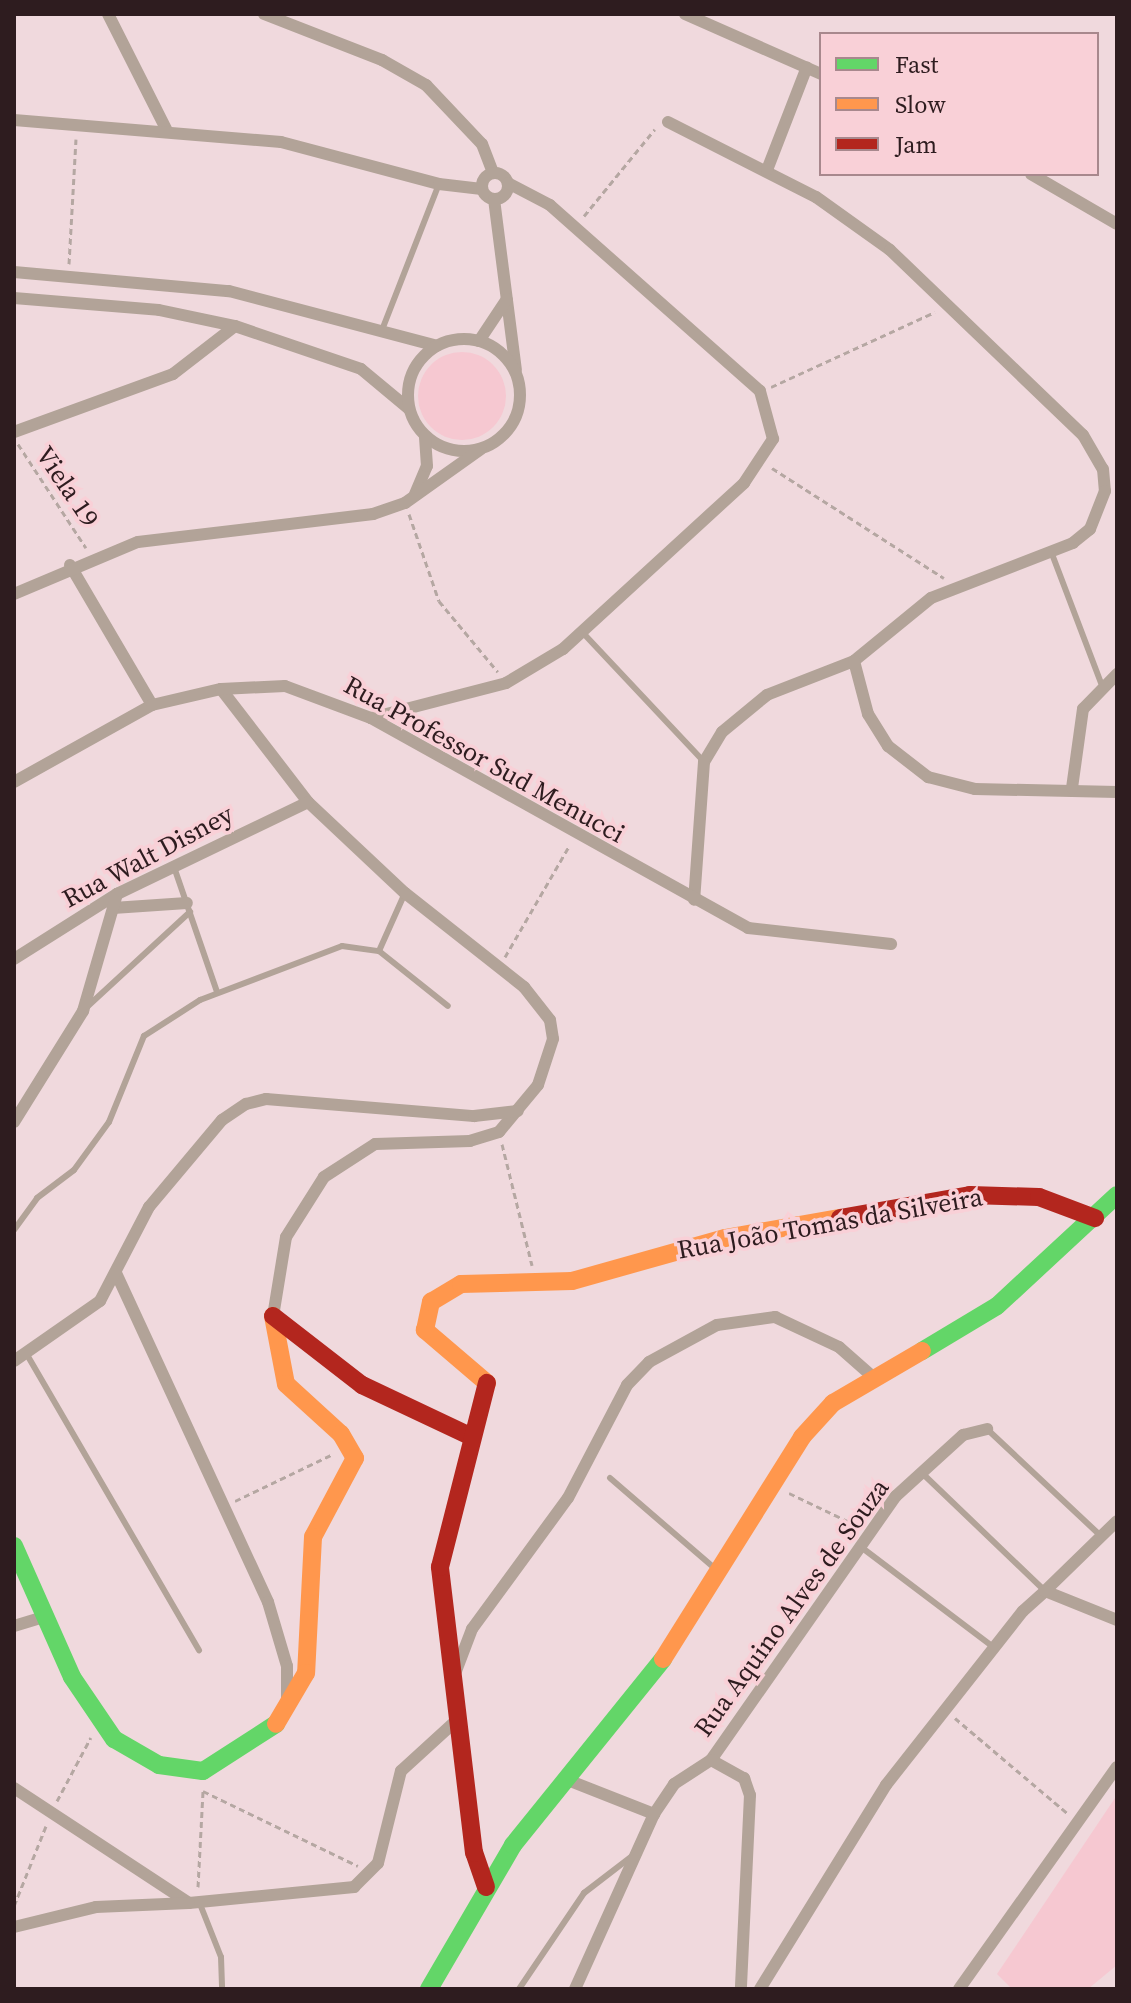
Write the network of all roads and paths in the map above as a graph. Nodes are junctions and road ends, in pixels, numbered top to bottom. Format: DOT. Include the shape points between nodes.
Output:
graph roads {
  1 [pos="108,14"];
  2 [pos="264,14"];
  3 [pos="685,14"];
  4 [pos="807,67"];
  5 [pos="819,73"];
  6 [pos="14,120"];
  7 [pos="668,122"];
  8 [pos="76,124"];
  9 [pos="166,129"];
  10 [pos="767,170"];
  11 [pos="493,172"];
  12 [pos="1034,176"];
  13 [pos="508,183"];
  14 [pos="439,184"];
  15 [pos="482,189"];
  16 [pos="494,199"];
  17 [pos="1117,224"];
  18 [pos="574,228"];
  19 [pos="14,272"];
  20 [pos="69,274"];
  21 [pos="14,298"];
  22 [pos="507,299"];
  23 [pos="949,306"];
  24 [pos="235,326"];
  25 [pos="380,334"];
  26 [pos="479,341"];
  27 [pos="437,346"];
  28 [pos="516,375"];
  29 [pos="760,391"];
  30 [pos="409,409"];
  31 [pos="14,435"];
  32 [pos="425,436"];
  33 [pos="481,449"];
  34 [pos="762,462"];
  35 [pos="409,501"];
  36 [pos="1052,554"];
  37 [pos="92,556"];
  38 [pos="70,565"];
  39 [pos="956,585"];
  40 [pos="14,594"];
  41 [pos="584,634"];
  42 [pos="854,661"];
  43 [pos="1117,674"];
  44 [pos="506,683"];
  45 [pos="1101,683"];
  46 [pos="221,689"];
  47 [pos="152,705"];
  48 [pos="371,718"];
  49 [pos="704,762"];
  50 [pos="14,782"];
  51 [pos="1072,788"];
  52 [pos="1117,792"];
  53 [pos="308,802"];
  54 [pos="575,836"];
  55 [pos="174,866"];
  56 [pos="405,893"];
  57 [pos="117,894"];
  58 [pos="694,900"];
  59 [pos="113,908"];
  60 [pos="188,908"];
  61 [pos="891,944"];
  62 [pos="379,951"];
  63 [pos="14,959"];
  64 [pos="500,967"];
  65 [pos="217,992"];
  66 [pos="448,1006"];
  67 [pos="83,1011"];
  68 [pos="518,1111"];
  69 [pos="14,1122"];
  70 [pos="499,1132"];
  71 [pos="1117,1195"];
  72 [pos="1095,1218"];
  73 [pos="14,1230"];
  74 [pos="116,1273"];
  75 [pos="536,1284"];
  76 [pos="273,1316"];
  77 [pos="26,1353"];
  78 [pos="14,1361"];
  79 [pos="873,1377"];
  80 [pos="987,1429"];
  81 [pos="472,1437"];
  82 [pos="351,1446"];
  83 [pos="920,1471"];
  84 [pos="610,1478"];
  85 [pos="784,1490"];
  86 [pos="222,1507"];
  87 [pos="1117,1521"];
  88 [pos="870,1531"];
  89 [pos="1102,1537"];
  90 [pos="14,1546"];
  91 [pos="859,1546"];
  92 [pos="723,1575"];
  93 [pos="1045,1591"];
  94 [pos="44,1617"];
  95 [pos="1117,1620"];
  96 [pos="14,1626"];
  97 [pos="992,1646"];
  98 [pos="199,1650"];
  99 [pos="454,1677"];
  100 [pos="943,1707"];
  101 [pos="287,1713"];
  102 [pos="459,1718"];
  103 [pos="711,1760"];
  104 [pos="1117,1767"];
  105 [pos="203,1771"];
  106 [pos="565,1779"];
  107 [pos="14,1788"];
  108 [pos="203,1791"];
  109 [pos="654,1814"];
  110 [pos="1078,1823"];
  111 [pos="646,1846"];
  112 [pos="374,1874"];
  113 [pos="486,1887"];
  114 [pos="194,1904"];
  115 [pos="14,1927"];
  116 [pos="222,1989"];
  117 [pos="429,1989"];
  118 [pos="519,1989"];
  119 [pos="575,1989"];
  120 [pos="741,1989"];
  121 [pos="760,1989"];
  122 [pos="959,1989"];
  1 -- 9 [label="street"];
  2 -- 11 [label="street" via="426,85 482,144"];
  3 -- 4 [label="street"];
  4 -- 5 [label="street"];
  4 -- 10 [label="street"];
  6 -- 8 [label="street"];
  7 -- 10 [label="street"];
  7 -- 18 [label="path"];
  8 -- 9 [label="street"];
  8 -- 20 [label="path"];
  9 -- 14 [label="street" via="281,142"];
  10 -- 23 [label="street" via="858,225"];
  11 -- 13 [label="street"];
  11 -- 15 [label="street"];
  12 -- 17 [label="street"];
  13 -- 16 [label="street"];
  13 -- 18 [label="street"];
  14 -- 15 [label="street"];
  14 -- 25 [label="lane"];
  15 -- 16 [label="street"];
  16 -- 22 [label="street"];
  18 -- 29 [label="street"];
  19 -- 20 [label="street"];
  20 -- 25 [label="street" via="229,291"];
  21 -- 24 [label="street" via="159,310"];
  22 -- 26 [label="street"];
  22 -- 28 [label="street"];
  23 -- 29 [label="path"];
  23 -- 36 [label="street" via="1097,453 1105,491 1099,513 1090,529"];
  24 -- 30 [label="street" via="361,369"];
  24 -- 31 [label="street" via="173,374"];
  25 -- 27 [label="street"];
  26 -- 27 [label="street"];
  26 -- 28 [label="street"];
  27 -- 30 [label="street" via="412,372"];
  28 -- 33 [label="street" via="514,419"];
  29 -- 34 [label="street" via="773,421"];
  30 -- 32 [label="street"];
  31 -- 37 [label="path, Viela 19"];
  32 -- 33 [label="street" via="451,449"];
  32 -- 35 [label="street" via="427,466"];
  33 -- 35 [label="street"];
  34 -- 39 [label="path"];
  34 -- 41 [label="street"];
  35 -- 37 [label="street" via="330,523 138,542"];
  35 -- 44 [label="path" via="439,601"];
  36 -- 39 [label="street"];
  36 -- 45 [label="lane"];
  37 -- 38 [label="street"];
  38 -- 40 [label="street"];
  38 -- 47 [label="street"];
  39 -- 42 [label="street" via="899,620"];
  41 -- 44 [label="street"];
  41 -- 49 [label="lane"];
  42 -- 49 [label="street" via="745,710"];
  42 -- 51 [label="street" via="868,714 904,763 975,789"];
  43 -- 45 [label="street"];
  44 -- 48 [label="street"];
  45 -- 51 [label="street" via="1077,725"];
  46 -- 47 [label="street, Rua Professor Sud Menucci"];
  46 -- 48 [label="street, Rua Professor Sud Menucci" via="285,686"];
  46 -- 53 [label="street"];
  47 -- 50 [label="street, Rua Professor Sud Menucci"];
  48 -- 54 [label="street, Rua Professor Sud Menucci"];
  49 -- 58 [label="street"];
  51 -- 52 [label="street"];
  53 -- 55 [label="street, Rua Walt Disney"];
  53 -- 56 [label="street"];
  54 -- 58 [label="street, Rua Professor Sud Menucci"];
  54 -- 64 [label="path"];
  55 -- 57 [label="street, Rua Walt Disney"];
  55 -- 60 [label="lane"];
  56 -- 62 [label="lane"];
  56 -- 64 [label="street"];
  57 -- 59 [label="street"];
  57 -- 63 [label="street, Rua Walt Disney"];
  58 -- 61 [label="street, Rua Professor Sud Menucci" via="774,933"];
  59 -- 60 [label="street"];
  59 -- 67 [label="street"];
  60 -- 65 [label="lane"];
  60 -- 67 [label="lane"];
  62 -- 65 [label="lane" via="342,946"];
  62 -- 66 [label="lane"];
  64 -- 68 [label="street" via="538,1003 551,1030 550,1059"];
  65 -- 73 [label="lane" via="144,1036 109,1122 74,1170 37,1198"];
  67 -- 69 [label="street"];
  68 -- 70 [label="street"];
  68 -- 74 [label="street" via="474,1116 266,1099 246,1104 222,1120 149,1207"];
  70 -- 75 [label="path"];
  70 -- 76 [label="street" via="470,1141 375,1144 348,1157 324,1177 286,1237"];
  71 -- 72 [label="street"];
  72 -- 75 [label="street, Rua João Tomas da Silveira" via="1039,1197 970,1195 725,1238"];
  72 -- 79 [label="street" via="986,1314"];
  74 -- 77 [label="street" via="89,1311"];
  74 -- 86 [label="street"];
  75 -- 81 [label="street, Rua João Tomas da Silveira" via="461,1284 443,1290 424,1316 436,1344 489,1384"];
  76 -- 81 [label="street" via="362,1385"];
  76 -- 82 [label="street" via="286,1384"];
  77 -- 78 [label="street"];
  77 -- 98 [label="lane"];
  79 -- 92 [label="street" via="833,1403 802,1437"];
  79 -- 99 [label="street" via="839,1347 775,1317 717,1325 649,1362 627,1385 568,1498 479,1618"];
  80 -- 83 [label="street, Rua Aquino Alves de Souza" via="963,1435"];
  80 -- 89 [label="lane"];
  81 -- 99 [label="street, Rua João Tomas da Silveira" via="440,1567"];
  82 -- 86 [label="path"];
  82 -- 101 [label="street" via="351,1470 313,1537 312,1645"];
  83 -- 88 [label="street, Rua Aquino Alves de Souza"];
  83 -- 93 [label="lane"];
  84 -- 92 [label="lane"];
  85 -- 88 [label="path"];
  86 -- 101 [label="street" via="278,1630"];
  87 -- 89 [label="street"];
  88 -- 91 [label="street, Rua Aquino Alves de Souza"];
  89 -- 93 [label="street"];
  90 -- 94 [label="street"];
  91 -- 97 [label="lane"];
  91 -- 103 [label="street, Rua Aquino Alves de Souza"];
  92 -- 106 [label="street"];
  93 -- 95 [label="street"];
  93 -- 97 [label="street"];
  94 -- 96 [label="street"];
  94 -- 105 [label="street" via="98,1723 114,1739 159,1765"];
  97 -- 100 [label="street"];
  99 -- 102 [label="street, Rua João Tomas da Silveira"];
  100 -- 110 [label="path"];
  100 -- 121 [label="street" via="828,1869"];
  101 -- 105 [label="street" via="239,1755"];
  102 -- 112 [label="street" via="401,1771"];
  102 -- 113 [label="street, Rua João Tomas da Silveira" via="474,1853"];
  103 -- 109 [label="street" via="674,1784"];
  103 -- 120 [label="street" via="735,1769 750,1795"];
  104 -- 110 [label="street"];
  105 -- 108 [label="path"];
  106 -- 109 [label="street"];
  106 -- 113 [label="street"];
  107 -- 114 [label="street"];
  108 -- 112 [label="path"];
  108 -- 114 [label="path"];
  109 -- 111 [label="street"];
  110 -- 122 [label="street"];
  111 -- 118 [label="lane" via="584,1893"];
  111 -- 119 [label="street"];
  112 -- 114 [label="street" via="354,1887"];
  113 -- 117 [label="street"];
  114 -- 115 [label="street" via="96,1907"];
  114 -- 116 [label="lane" via="221,1957"];
}
